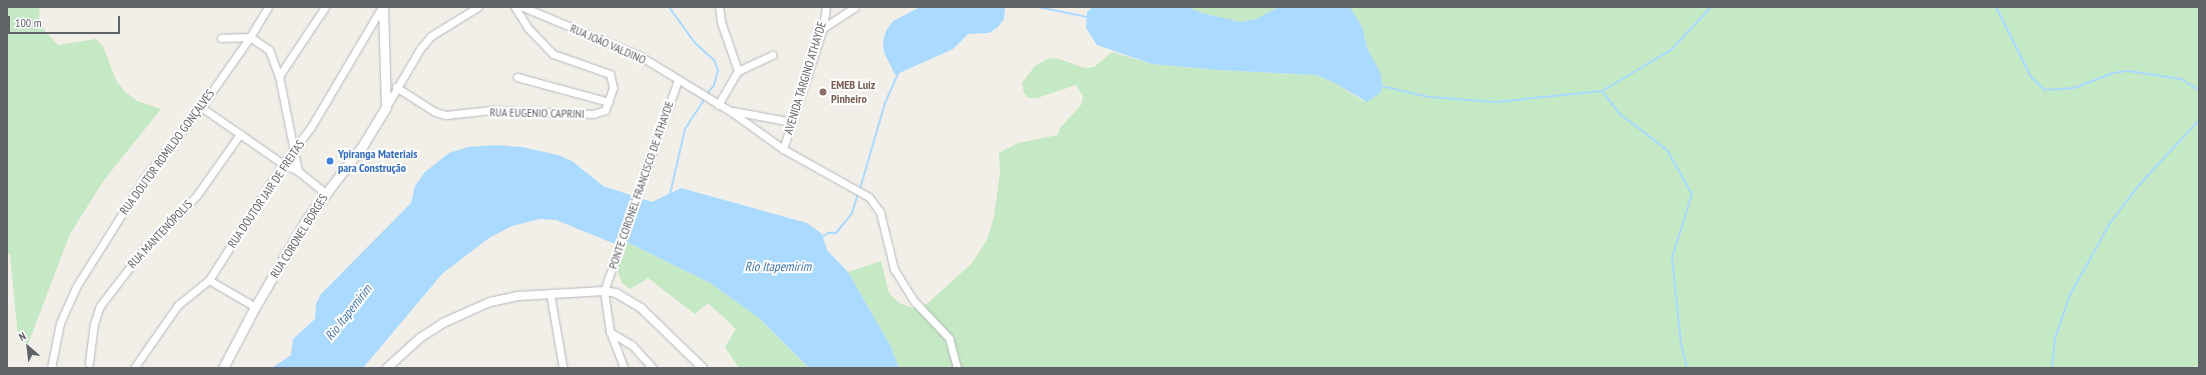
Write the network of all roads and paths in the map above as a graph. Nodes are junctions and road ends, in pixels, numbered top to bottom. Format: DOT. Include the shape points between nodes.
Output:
graph roads {
  1 [pos="268,7"];
  2 [pos="325,7"];
  3 [pos="382,7"];
  4 [pos="478,7"];
  5 [pos="516,7"];
  6 [pos="523,7"];
  7 [pos="719,7"];
  8 [pos="826,7"];
  9 [pos="855,7"];
  10 [pos="823,28"];
  11 [pos="250,37"];
  12 [pos="221,38"];
  13 [pos="773,56"];
  14 [pos="738,70"];
  15 [pos="279,76"];
  16 [pos="517,77"];
  17 [pos="678,80"];
  18 [pos="396,87"];
  19 [pos="609,102"];
  20 [pos="718,105"];
  21 [pos="201,107"];
  22 [pos="386,107"];
  23 [pos="730,111"];
  24 [pos="792,122"];
  25 [pos="240,134"];
  26 [pos="295,149"];
  27 [pos="783,149"];
  28 [pos="283,164"];
  29 [pos="298,171"];
  30 [pos="325,193"];
  31 [pos="209,280"];
  32 [pos="604,290"];
  33 [pos="550,293"];
  34 [pos="255,307"];
  35 [pos="610,332"];
  36 [pos="89,363"];
  37 [pos="51,368"];
  38 [pos="134,368"];
  39 [pos="223,368"];
  40 [pos="387,368"];
  41 [pos="563,368"];
  42 [pos="624,368"];
  43 [pos="653,368"];
  44 [pos="703,368"];
  45 [pos="956,368"];
  1 -- 11 [label="street, RUA DOUTOR ROMILDO GONÇALVES"];
  2 -- 15 [label="street"];
  3 -- 22 [label="main road"];
  3 -- 26 [label="street, RUA DOUTOR JAIR DE FREITAS" via="311,127"];
  4 -- 18 [label="street, RUA CORONEL BORGES" via="431,36"];
  5 -- 19 [label="street" via="520,17 538,40 557,56 610,74 613,82"];
  6 -- 17 [label="street, RUA JOÃO VALDINO" via="640,56"];
  7 -- 14 [label="street" via="721,22"];
  8 -- 10 [label="street, AVENIDA TARGINO ATHAYDE"];
  9 -- 10 [label="street"];
  10 -- 24 [label="street, AVENIDA TARGINO ATHAYDE"];
  11 -- 12 [label="street"];
  11 -- 15 [label="street" via="269,50"];
  11 -- 21 [label="street, RUA DOUTOR ROMILDO GONÇALVES"];
  13 -- 14 [label="street"];
  14 -- 20 [label="street"];
  15 -- 26 [label="street"];
  16 -- 19 [label="street"];
  17 -- 20 [label="street, RUA JOÃO VALDINO"];
  17 -- 32 [label="street, PONTE CORONEL FRANCISCO DE ATHAYDE"];
  18 -- 19 [label="street, RUA EUGENIO CAPRINI" via="435,112 446,116 512,110 598,114 605,110"];
  18 -- 22 [label="street, RUA CORONEL BORGES"];
  20 -- 23 [label="street, RUA JOÃO VALDINO"];
  21 -- 25 [label="street"];
  21 -- 37 [label="street, RUA DOUTOR ROMILDO GONÇALVES" via="144,179 76,287 60,323"];
  22 -- 30 [label="main road, RUA CORONEL BORGES" via="363,145"];
  23 -- 24 [label="street, RUA JOÃO VALDINO"];
  23 -- 27 [label="street, RUA JOÃO VALDINO"];
  24 -- 27 [label="street, AVENIDA TARGINO ATHAYDE"];
  25 -- 28 [label="street"];
  25 -- 36 [label="street, RUA MANTENÓPOLIS" via="197,195 143,250 100,306 94,324"];
  26 -- 28 [label="street, RUA DOUTOR JAIR DE FREITAS"];
  26 -- 29 [label="street"];
  27 -- 45 [label="street, RUA JOÃO VALDINO" via="873,199 882,216 894,269 915,302 949,338"];
  28 -- 29 [label="street"];
  28 -- 31 [label="street, RUA DOUTOR JAIR DE FREITAS"];
  29 -- 30 [label="street"];
  30 -- 34 [label="main road, RUA CORONEL BORGES"];
  31 -- 34 [label="street"];
  31 -- 38 [label="street, RUA DOUTOR JAIR DE FREITAS" via="178,305"];
  32 -- 33 [label="street"];
  32 -- 35 [label="street"];
  32 -- 44 [label="street" via="616,293 641,308"];
  33 -- 40 [label="street" via="490,302 466,311 420,338"];
  33 -- 41 [label="street"];
  34 -- 39 [label="main road, RUA CORONEL BORGES"];
  35 -- 42 [label="street"];
  35 -- 43 [label="street" via="632,345"];
}
